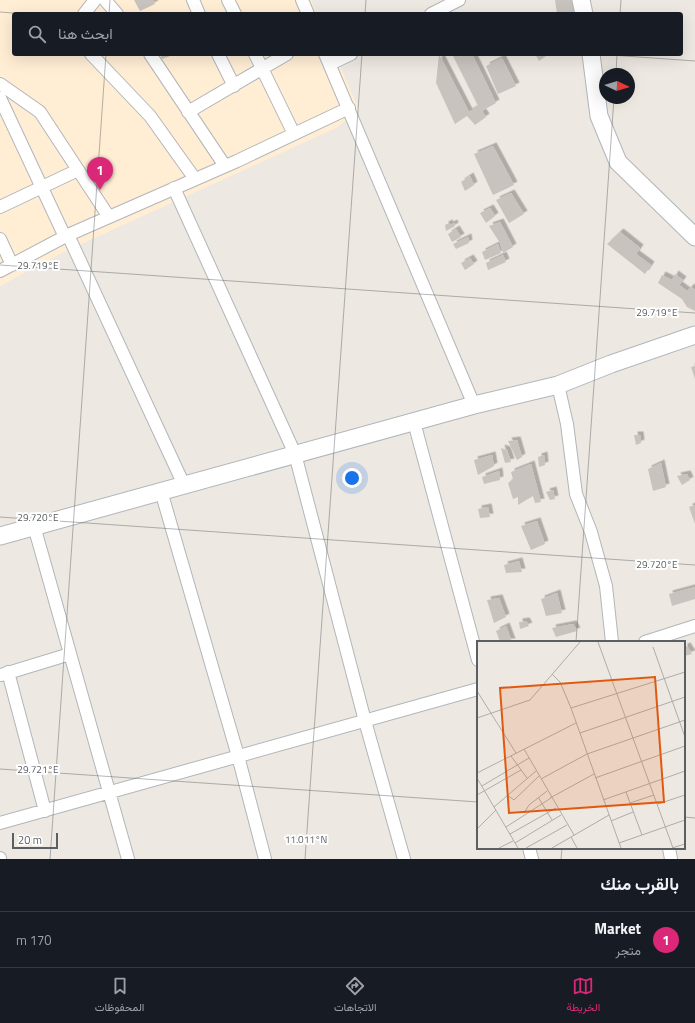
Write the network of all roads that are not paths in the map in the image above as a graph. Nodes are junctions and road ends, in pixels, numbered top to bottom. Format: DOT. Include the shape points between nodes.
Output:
graph roads {
  1 [pos="96,0"];
  2 [pos="105,0"];
  3 [pos="193,0"];
  4 [pos="228,0"];
  5 [pos="302,0"];
  6 [pos="458,0"];
  7 [pos="581,0"];
  8 [pos="86,12"];
  9 [pos="115,12"];
  10 [pos="198,12"];
  11 [pos="234,12"];
  12 [pos="307,12"];
  13 [pos="434,12"];
  14 [pos="584,12"];
  15 [pos="93,56"];
  16 [pos="151,56"];
  17 [pos="219,56"];
  18 [pos="256,56"];
  19 [pos="284,56"];
  20 [pos="342,56"];
  21 [pos="591,56"];
  22 [pos="328,59"];
  23 [pos="262,69"];
  24 [pos="0,84"];
  25 [pos="234,86"];
  26 [pos="0,98"];
  27 [pos="349,108"];
  28 [pos="188,112"];
  29 [pos="294,134"];
  30 [pos="225,166"];
  31 [pos="78,170"];
  32 [pos="195,179"];
  33 [pos="42,187"];
  34 [pos="174,188"];
  35 [pos="0,207"];
  36 [pos="109,217"];
  37 [pos="66,236"];
  38 [pos="695,237"];
  39 [pos="0,239"];
  40 [pos="12,265"];
  41 [pos="0,271"];
  42 [pos="695,335"];
  43 [pos="558,385"];
  44 [pos="474,405"];
  45 [pos="414,422"];
  46 [pos="295,454"];
  47 [pos="184,485"];
  48 [pos="161,491"];
  49 [pos="34,526"];
  50 [pos="0,536"];
  51 [pos="695,626"];
  52 [pos="612,641"];
  53 [pos="648,641"];
  54 [pos="70,654"];
  55 [pos="477,656"];
  56 [pos="4,674"];
  57 [pos="477,689"];
  58 [pos="365,721"];
  59 [pos="238,756"];
  60 [pos="108,792"];
  61 [pos="45,811"];
  62 [pos="0,823"];
  63 [pos="529,849"];
  64 [pos="669,849"];
  65 [pos="128,859"];
  66 [pos="265,859"];
  67 [pos="404,859"];
  68 [pos="532,859"];
  69 [pos="671,859"];
  1 -- 8 [label="street"];
  2 -- 9 [label="street"];
  3 -- 10 [label="street"];
  4 -- 11 [label="street"];
  5 -- 12 [label="street"];
  6 -- 13 [label="street"];
  7 -- 14 [label="street"];
  15 -- 32 [label="street" via="150,116"];
  16 -- 28 [label="street"];
  17 -- 25 [label="street"];
  18 -- 23 [label="street"];
  19 -- 23 [label="street"];
  20 -- 22 [label="street"];
  21 -- 38 [label="street" via="599,116 618,162"];
  22 -- 27 [label="street"];
  23 -- 25 [label="street"];
  23 -- 29 [label="street"];
  24 -- 31 [label="street" via="40,112"];
  25 -- 28 [label="street"];
  26 -- 33 [label="street"];
  27 -- 29 [label="street"];
  27 -- 44 [label="street"];
  28 -- 30 [label="street"];
  29 -- 30 [label="street"];
  30 -- 32 [label="street"];
  31 -- 33 [label="street"];
  31 -- 36 [label="street"];
  32 -- 34 [label="street"];
  33 -- 35 [label="street"];
  33 -- 37 [label="street"];
  34 -- 36 [label="street"];
  34 -- 46 [label="street"];
  36 -- 37 [label="street"];
  37 -- 40 [label="street"];
  37 -- 47 [label="street"];
  39 -- 40 [label="street"];
  40 -- 41 [label="street"];
  42 -- 43 [label="street"];
  43 -- 44 [label="street"];
  43 -- 52 [label="street" via="567,424 576,494 591,532 606,586"];
  44 -- 45 [label="street"];
  45 -- 46 [label="street"];
  45 -- 55 [label="street"];
  46 -- 47 [label="street"];
  46 -- 58 [label="street"];
  47 -- 48 [label="street"];
  48 -- 49 [label="street"];
  48 -- 59 [label="street"];
  49 -- 50 [label="street"];
  49 -- 54 [label="street"];
  51 -- 53 [label="street"];
  54 -- 56 [label="street"];
  54 -- 60 [label="street"];
  56 -- 61 [label="street"];
  57 -- 58 [label="street"];
  58 -- 59 [label="street"];
  58 -- 67 [label="street"];
  59 -- 60 [label="street"];
  59 -- 66 [label="street"];
  60 -- 61 [label="street"];
  60 -- 65 [label="street"];
  61 -- 62 [label="street"];
  63 -- 68 [label="street"];
  64 -- 69 [label="street"];
}
